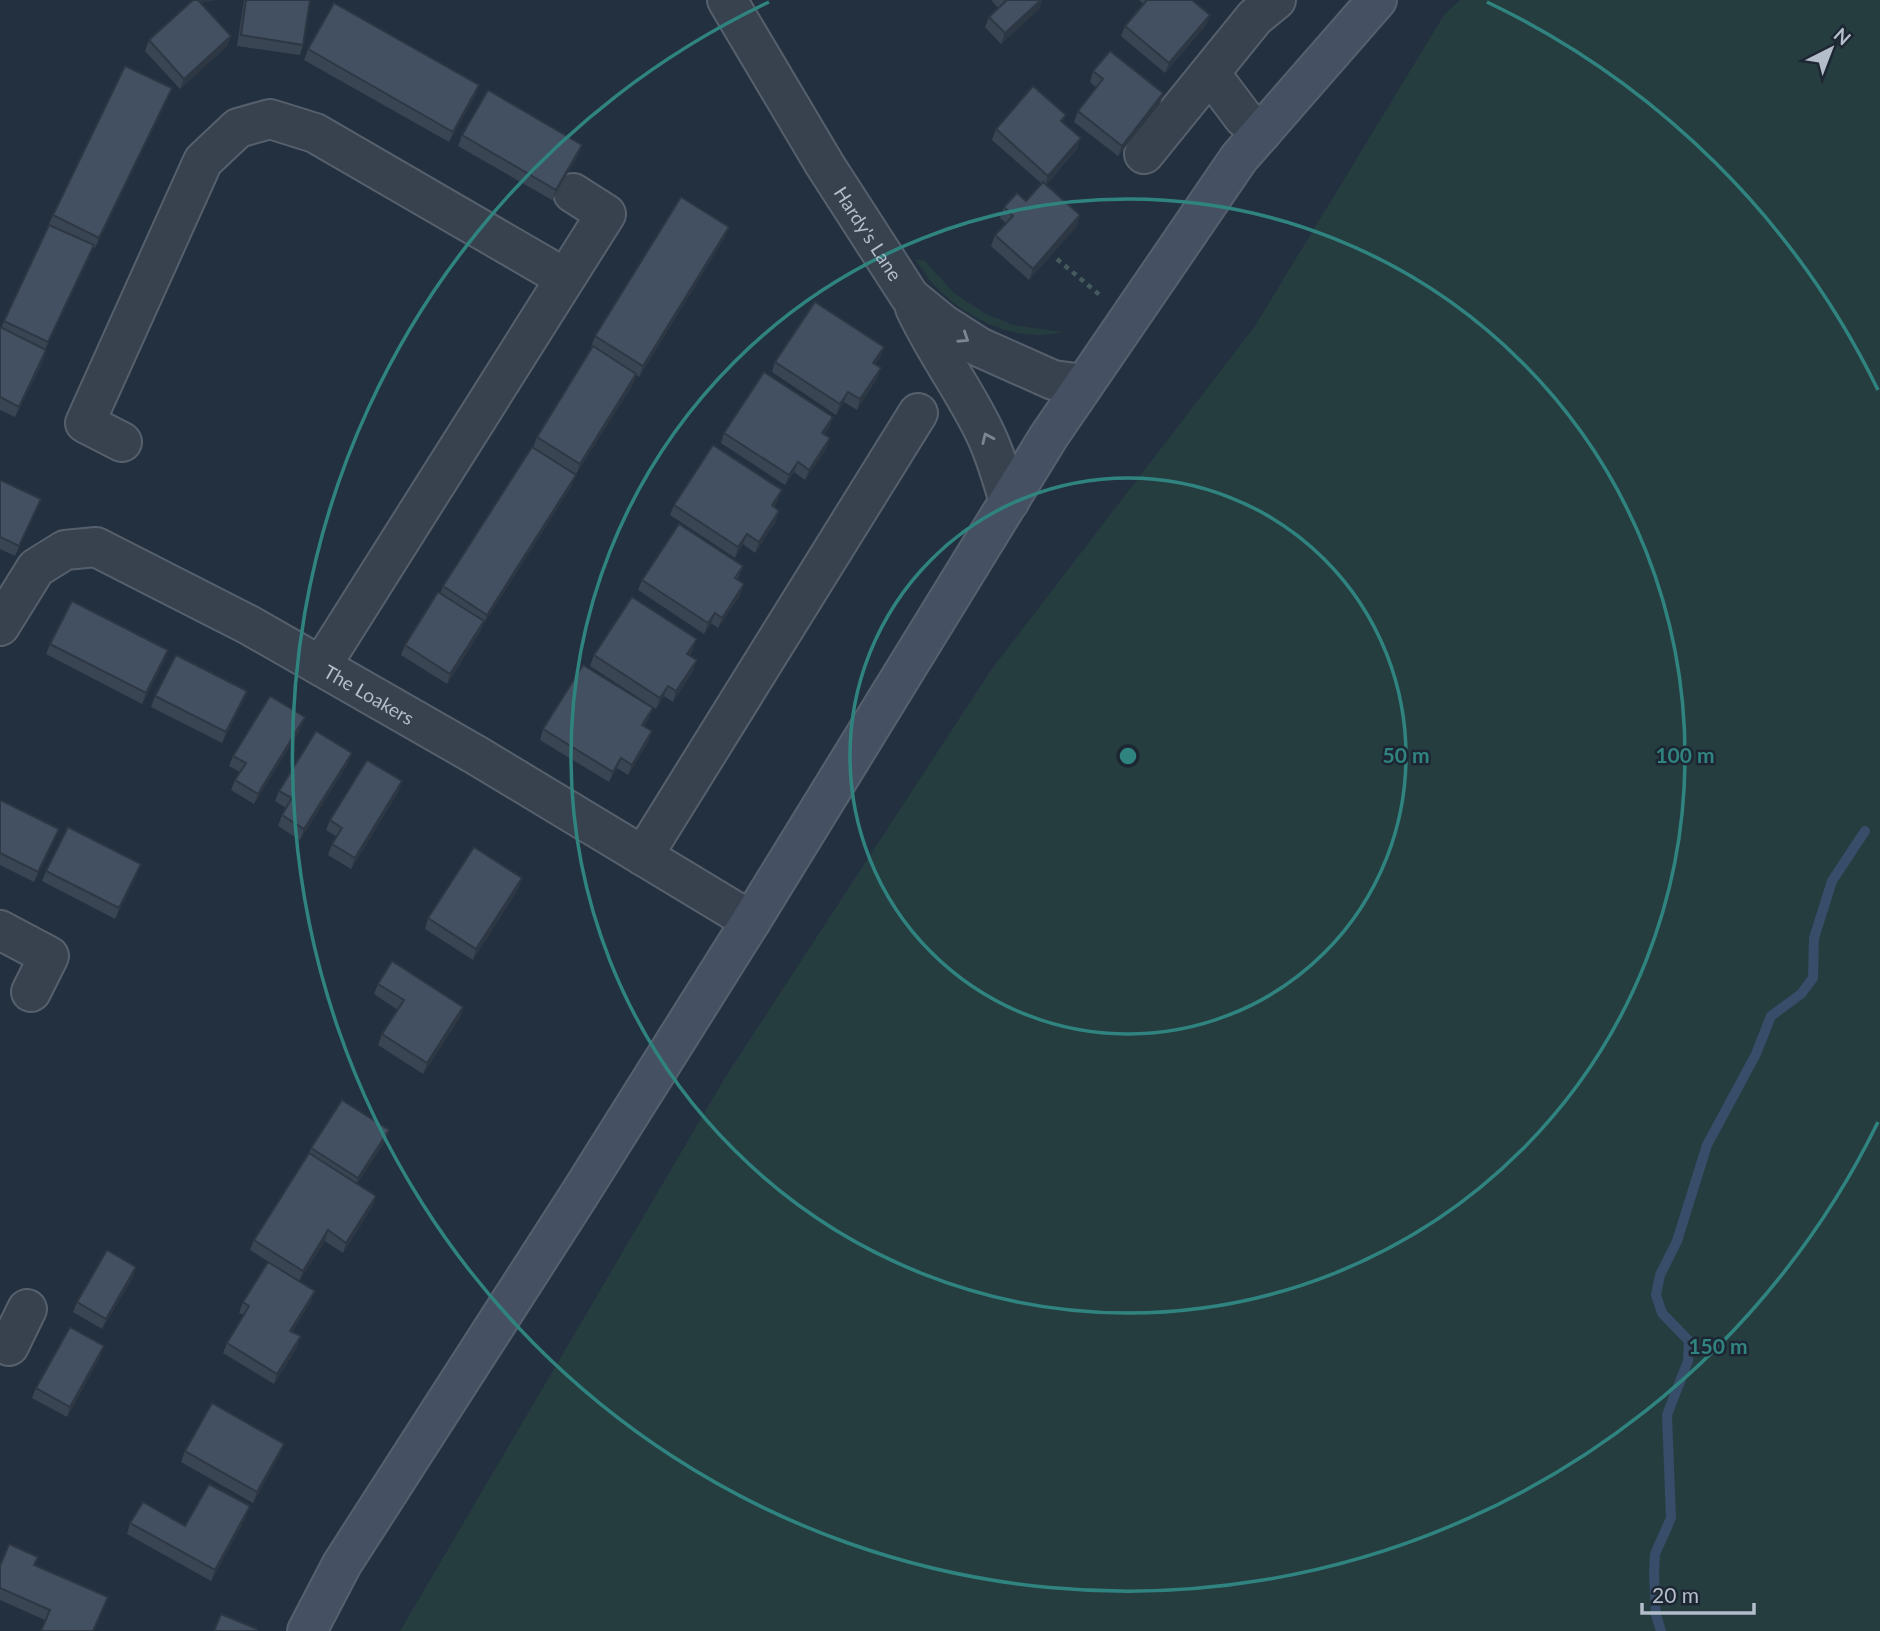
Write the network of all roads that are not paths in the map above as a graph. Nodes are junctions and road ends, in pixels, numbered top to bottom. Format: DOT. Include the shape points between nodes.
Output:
graph roads {
  1 [pos="727,0"];
  2 [pos="1276,0"];
  3 [pos="1377,0"];
  4 [pos="1210,73"];
  5 [pos="1261,133"];
  6 [pos="1144,154"];
  7 [pos="573,193"];
  8 [pos="565,278"];
  9 [pos="910,297"];
  10 [pos="1084,384"];
  11 [pos="918,413"];
  12 [pos="122,442"];
  13 [pos="1009,502"];
  14 [pos="0,626"];
  15 [pos="321,666"];
  16 [pos="643,856"];
  17 [pos="751,921"];
  18 [pos="0,930"];
  19 [pos="31,992"];
  20 [pos="27,1309"];
  21 [pos="0,1342"];
  22 [pos="307,1631"];
  1 -- 9 [label="street, Hardy's Lane"];
  2 -- 4 [label="street" via="1255,17"];
  3 -- 5 [label="main road"];
  4 -- 5 [label="street"];
  4 -- 6 [label="street"];
  5 -- 10 [label="main road" via="1239,158"];
  7 -- 8 [label="street" via="606,214"];
  8 -- 12 [label="street" via="315,133 270,119 238,128 203,161 85,423"];
  8 -- 15 [label="street"];
  9 -- 10 [label="street, Hardy's Lane, one-way" via="979,347 1053,380"];
  13 -- 9 [label="street, one-way" via="984,430"];
  10 -- 13 [label="main road"];
  11 -- 16 [label="street"];
  13 -- 17 [label="main road"];
  14 -- 15 [label="street, The Loakers" via="36,568 65,550 96,547"];
  15 -- 16 [label="street, The Loakers"];
  16 -- 17 [label="street, The Loakers"];
  17 -- 22 [label="main road" via="342,1564"];
  18 -- 19 [label="street" via="48,956"];
  20 -- 21 [label="street" via="9,1346"];
}
